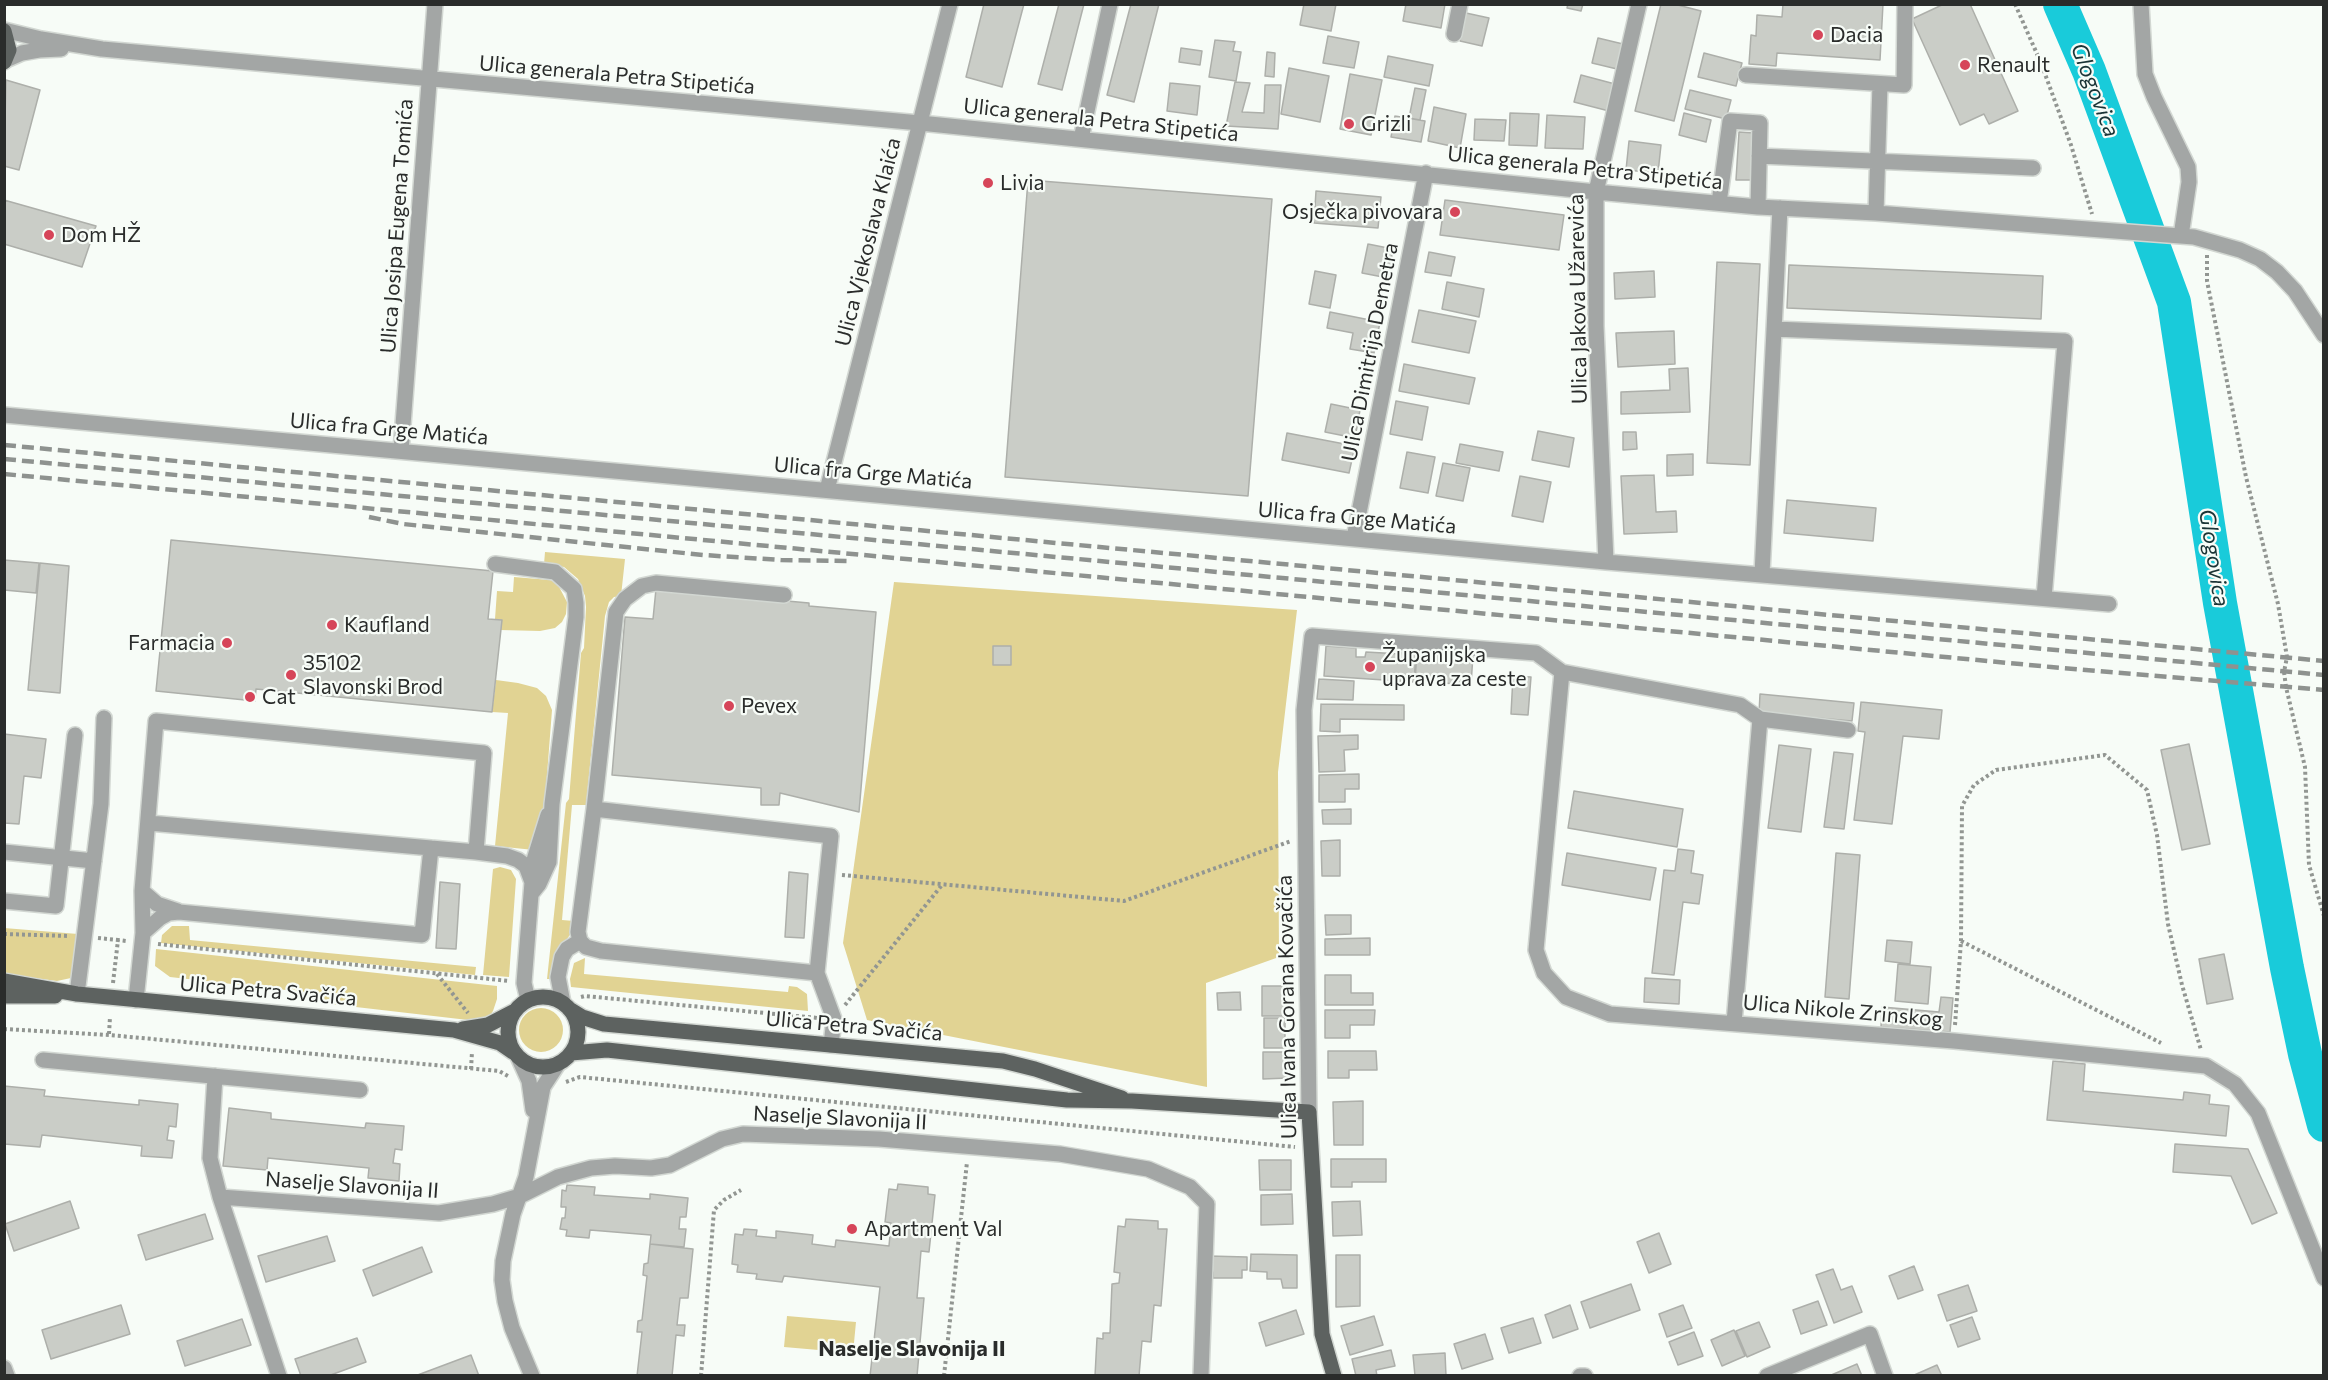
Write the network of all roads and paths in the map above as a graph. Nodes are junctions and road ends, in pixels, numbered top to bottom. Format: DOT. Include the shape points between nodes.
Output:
graph roads {
  1 [pos="435,4"];
  2 [pos="950,4"];
  3 [pos="1110,4"];
  4 [pos="1460,4"];
  5 [pos="1639,4"];
  6 [pos="1905,4"];
  7 [pos="2016,4"];
  8 [pos="2141,4"];
  9 [pos="4,31"];
  10 [pos="1454,34"];
  11 [pos="102,49"];
  12 [pos="5,61"];
  13 [pos="1746,75"];
  14 [pos="429,79"];
  15 [pos="1880,84"];
  16 [pos="920,123"];
  17 [pos="1082,139"];
  18 [pos="1759,156"];
  19 [pos="1877,161"];
  20 [pos="2033,168"];
  21 [pos="1426,173"];
  22 [pos="1596,192"];
  23 [pos="1719,203"];
  24 [pos="1758,207"];
  25 [pos="1780,208"];
  26 [pos="1876,213"];
  27 [pos="2096,229"];
  28 [pos="2194,238"];
  29 [pos="1774,328"];
  30 [pos="2324,335"];
  31 [pos="4,415"];
  32 [pos="402,451"];
  33 [pos="826,490"];
  34 [pos="1354,538"];
  35 [pos="1606,562"];
  36 [pos="495,564"];
  37 [pos="1762,574"];
  38 [pos="784,595"];
  39 [pos="2043,598"];
  40 [pos="2109,604"];
  41 [pos="1562,672"];
  42 [pos="104,718"];
  43 [pos="1760,719"];
  44 [pos="1848,730"];
  45 [pos="75,735"];
  46 [pos="552,804"];
  47 [pos="594,809"];
  48 [pos="149,823"];
  49 [pos="1305,836"];
  50 [pos="430,848"];
  51 [pos="4,852"];
  52 [pos="476,852"];
  53 [pos="60,857"];
  54 [pos="94,861"];
  55 [pos="530,873"];
  56 [pos="826,874"];
  57 [pos="943,884"];
  58 [pos="142,891"];
  59 [pos="531,894"];
  60 [pos="4,901"];
  61 [pos="179,912"];
  62 [pos="2324,916"];
  63 [pos="143,933"];
  64 [pos="4,934"];
  65 [pos="84,937"];
  66 [pos="118,940"];
  67 [pos="127,941"];
  68 [pos="580,941"];
  69 [pos="1961,941"];
  70 [pos="156,944"];
  71 [pos="817,973"];
  72 [pos="436,974"];
  73 [pos="4,981"];
  74 [pos="525,983"];
  75 [pos="113,986"];
  76 [pos="77,994"];
  77 [pos="4,996"];
  78 [pos="136,1000"];
  79 [pos="528,1000"];
  80 [pos="566,1006"];
  81 [pos="513,1012"];
  82 [pos="110,1017"];
  83 [pos="834,1019"];
  84 [pos="474,1021"];
  85 [pos="1734,1023"];
  86 [pos="4,1029"];
  87 [pos="454,1030"];
  88 [pos="109,1035"];
  89 [pos="1954,1041"];
  90 [pos="831,1045"];
  91 [pos="2163,1045"];
  92 [pos="473,1048"];
  93 [pos="571,1053"];
  94 [pos="516,1055"];
  95 [pos="43,1060"];
  96 [pos="558,1064"];
  97 [pos="2206,1066"];
  98 [pos="471,1069"];
  99 [pos="215,1076"];
  100 [pos="516,1081"];
  101 [pos="561,1086"];
  102 [pos="360,1090"];
  103 [pos="1132,1101"];
  104 [pos="1309,1112"];
  105 [pos="535,1125"];
  106 [pos="969,1146"];
  107 [pos="1311,1149"];
  108 [pos="741,1190"];
  109 [pos="520,1196"];
  110 [pos="220,1197"];
  111 [pos="2324,1278"];
  112 [pos="4,1368"];
  113 [pos="7,1376"];
  114 [pos="279,1376"];
  115 [pos="532,1376"];
  116 [pos="701,1376"];
  117 [pos="944,1376"];
  118 [pos="1201,1376"];
  119 [pos="1335,1376"];
  120 [pos="1767,1376"];
  121 [pos="1885,1376"];
  1 -- 14 [label="street, Ulica Josipa Eugena Tomića"];
  2 -- 16 [label="street, Ulica Vjekoslava Klaića"];
  3 -- 17 [label="street"];
  4 -- 10 [label="street"];
  5 -- 22 [label="street, Ulica Jakova Užarevića"];
  6 -- 15 [label="street" via="1904,85"];
  7 -- 27 [label="path" via="2045,73"];
  8 -- 28 [label="street" via="2145,75 2188,167"];
  9 -- 11 [label="street, Ulica generala Petra Stipetića"];
  9 -- 12 [label="main road" via="9,50"];
  11 -- 12 [label="street, Ulica generala Petra Stipetića" via="39,50"];
  11 -- 14 [label="street, Ulica generala Petra Stipetića"];
  13 -- 15 [label="street"];
  14 -- 16 [label="street, Ulica generala Petra Stipetića"];
  14 -- 32 [label="street, Ulica Josipa Eugena Tomića"];
  15 -- 19 [label="street"];
  16 -- 17 [label="street, Ulica generala Petra Stipetića"];
  16 -- 33 [label="street, Ulica Vjekoslava Klaića"];
  17 -- 21 [label="street, Ulica generala Petra Stipetića"];
  18 -- 19 [label="street"];
  18 -- 23 [label="street" via="1760,123 1730,121"];
  18 -- 24 [label="street"];
  19 -- 20 [label="street"];
  19 -- 26 [label="street"];
  21 -- 22 [label="street, Ulica generala Petra Stipetića"];
  21 -- 34 [label="street, Ulica Dimitrija Demetra"];
  22 -- 23 [label="street, Ulica generala Petra Stipetića"];
  22 -- 35 [label="street, Ulica Jakova Užarevića" via="1596,326"];
  23 -- 24 [label="street, Ulica generala Petra Stipetića"];
  24 -- 25 [label="street, Ulica generala Petra Stipetića"];
  25 -- 26 [label="street, Ulica generala Petra Stipetića"];
  25 -- 29 [label="street"];
  26 -- 27 [label="street, Ulica generala Petra Stipetića"];
  27 -- 28 [label="street, Ulica generala Petra Stipetića"];
  28 -- 30 [label="street, Ulica generala Petra Stipetića" via="2260,259 2295,291"];
  28 -- 62 [label="path" via="2278,604 2287,657 2286,687 2305,767 2309,865"];
  29 -- 37 [label="street"];
  29 -- 39 [label="street" via="2065,341"];
  31 -- 32 [label="street, Ulica fra Grge Matića"];
  32 -- 33 [label="street, Ulica fra Grge Matića"];
  33 -- 34 [label="street, Ulica fra Grge Matića"];
  34 -- 35 [label="street, Ulica fra Grge Matića"];
  35 -- 37 [label="street, Ulica fra Grge Matića"];
  36 -- 46 [label="street" via="555,572 574,589 576,617"];
  37 -- 39 [label="street, Ulica fra Grge Matića"];
  38 -- 47 [label="street" via="656,583 642,586 625,599 616,612"];
  39 -- 40 [label="street, Ulica fra Grge Matića"];
  41 -- 43 [label="street" via="1740,705"];
  41 -- 49 [label="street, Ulica Ivana Gorana Kovačića" via="1536,653 1312,636 1304,711"];
  41 -- 85 [label="street, Ulica Nikole Zrinskog" via="1536,950 1544,973 1566,997 1610,1014"];
  42 -- 54 [label="street" via="101,804"];
  43 -- 44 [label="street"];
  43 -- 85 [label="street"];
  45 -- 53 [label="street"];
  46 -- 55 [label="street"];
  46 -- 59 [label="street" via="549,862"];
  47 -- 56 [label="street" via="831,836"];
  47 -- 68 [label="street" via="578,924"];
  48 -- 50 [label="street"];
  48 -- 52 [label="street" via="156,721 484,753"];
  48 -- 58 [label="street"];
  49 -- 57 [label="path" via="1124,901"];
  49 -- 104 [label="street, Ulica Ivana Gorana Kovačića"];
  50 -- 52 [label="street"];
  50 -- 61 [label="street" via="422,935"];
  51 -- 53 [label="street"];
  52 -- 55 [label="street" via="507,856 526,866"];
  53 -- 54 [label="street"];
  53 -- 60 [label="street" via="56,906"];
  54 -- 65 [label="street"];
  55 -- 59 [label="street"];
  56 -- 57 [label="path"];
  56 -- 71 [label="street"];
  57 -- 83 [label="path"];
  58 -- 61 [label="street" via="157,904"];
  58 -- 63 [label="street"];
  59 -- 74 [label="street"];
  61 -- 63 [label="street" via="160,918"];
  63 -- 78 [label="street"];
  64 -- 65 [label="path"];
  65 -- 66 [label="path"];
  65 -- 76 [label="street"];
  66 -- 67 [label="path"];
  66 -- 75 [label="path"];
  68 -- 71 [label="street" via="601,951"];
  68 -- 80 [label="street" via="562,957 558,977"];
  69 -- 89 [label="path"];
  69 -- 91 [label="path"];
  69 -- 97 [label="path" via="1962,806 1974,785 1995,770 2105,755 2147,790 2168,924"];
  70 -- 72 [label="path"];
  71 -- 83 [label="street"];
  72 -- 74 [label="path"];
  72 -- 84 [label="path"];
  73 -- 76 [label="main road, Ulica Petra Svačića"];
  74 -- 79 [label="street"];
  76 -- 77 [label="main road, Ulica Petra Svačića"];
  76 -- 78 [label="main road, Ulica Petra Svačića"];
  78 -- 87 [label="main road, Ulica Petra Svačića"];
  79 -- 80 [label="main road" via="552,998"];
  79 -- 81 [label="main road"];
  80 -- 83 [label="path" via="585,996"];
  80 -- 90 [label="main road, Ulica Petra Svačića" via="582,1017 604,1024"];
  80 -- 93 [label="main road" via="576,1019 578,1031"];
  81 -- 87 [label="main road, Ulica Petra Svačića" via="488,1025"];
  81 -- 94 [label="main road" via="507,1032"];
  82 -- 88 [label="path"];
  83 -- 90 [label="street"];
  85 -- 89 [label="street, Ulica Nikole Zrinskog"];
  86 -- 88 [label="path"];
  87 -- 94 [label="main road, Ulica Petra Svačića" via="487,1038"];
  88 -- 98 [label="path"];
  89 -- 97 [label="street, Ulica Nikole Zrinskog"];
  90 -- 103 [label="main road, Ulica Petra Svačića" via="1003,1061"];
  92 -- 98 [label="path"];
  93 -- 96 [label="main road"];
  93 -- 103 [label="main road, Ulica Petra Svačića" via="607,1050 1068,1100"];
  94 -- 96 [label="main road" via="538,1067"];
  94 -- 105 [label="street" via="531,1090"];
  95 -- 99 [label="street"];
  96 -- 105 [label="street" via="543,1087"];
  97 -- 111 [label="street, Ulica Nikole Zrinskog" via="2235,1084 2258,1113"];
  98 -- 100 [label="path" via="499,1071"];
  99 -- 102 [label="street"];
  99 -- 110 [label="street" via="210,1158"];
  101 -- 107 [label="path" via="580,1077"];
  103 -- 104 [label="main road, Ulica Petra Svačića"];
  104 -- 107 [label="main road, Ulica Ivana Gorana Kovačića"];
  105 -- 109 [label="street"];
  106 -- 109 [label="street, Naselje Slavonija II" via="743,1134 722,1139 670,1165 591,1168"];
  106 -- 117 [label="path"];
  106 -- 118 [label="street, Naselje Slavonija II" via="1060,1154 1148,1169 1190,1187 1207,1204"];
  107 -- 119 [label="main road, Ulica Ivana Gorana Kovačića" via="1322,1334"];
  108 -- 116 [label="path" via="714,1210"];
  109 -- 110 [label="street, Naselje Slavonija II" via="440,1213"];
  109 -- 115 [label="street" via="507,1237 502,1280 512,1328"];
  110 -- 114 [label="street"];
  112 -- 113 [label="street"];
  120 -- 121 [label="street" via="1870,1334"];
}
